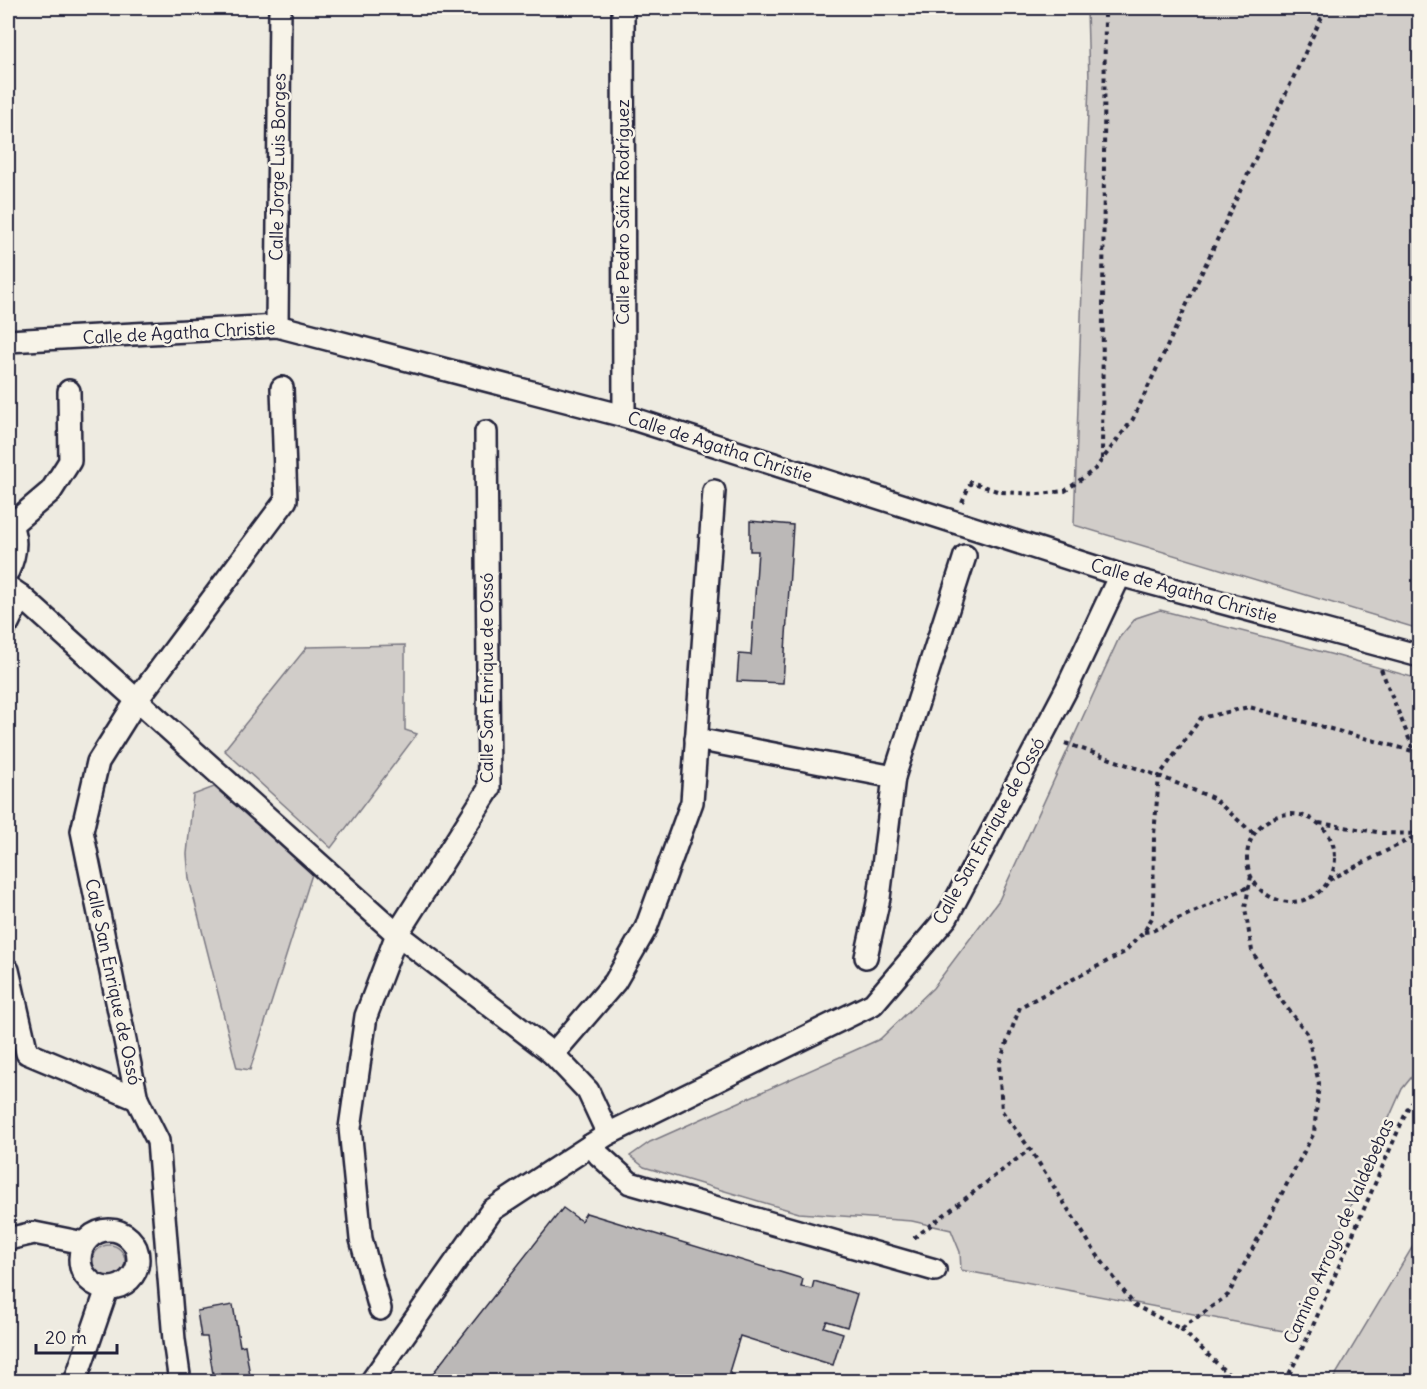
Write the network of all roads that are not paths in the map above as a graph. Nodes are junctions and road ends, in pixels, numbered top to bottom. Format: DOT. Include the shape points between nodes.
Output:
graph roads {
  1 [pos="280,8"];
  2 [pos="623,8"];
  3 [pos="277,326"];
  4 [pos="8,341"];
  5 [pos="282,388"];
  6 [pos="69,391"];
  7 [pos="624,416"];
  8 [pos="486,432"];
  9 [pos="714,491"];
  10 [pos="9,523"];
  11 [pos="965,556"];
  12 [pos="8,571"];
  13 [pos="1120,575"];
  14 [pos="14,592"];
  15 [pos="8,623"];
  16 [pos="1419,656"];
  17 [pos="137,700"];
  18 [pos="696,739"];
  19 [pos="894,777"];
  20 [pos="397,934"];
  21 [pos="866,957"];
  22 [pos="8,970"];
  23 [pos="553,1054"];
  24 [pos="137,1099"];
  25 [pos="600,1139"];
  26 [pos="8,1239"];
  27 [pos="84,1243"];
  28 [pos="935,1270"];
  29 [pos="107,1289"];
  30 [pos="380,1309"];
  31 [pos="75,1382"];
  32 [pos="180,1382"];
  33 [pos="371,1382"];
  1 -- 3 [label="street, Calle Jorge Luis Borges"];
  2 -- 7 [label="street, Calle Pedro Sáinz Rodríguez"];
  3 -- 4 [label="street, Calle de Agatha Christie"];
  3 -- 7 [label="street, Calle de Agatha Christie"];
  5 -- 17 [label="street, Calle San Enrique de Ossó" via="286,500"];
  6 -- 10 [label="street" via="70,461 51,491"];
  7 -- 13 [label="street, Calle de Agatha Christie"];
  8 -- 20 [label="street, Calle San Enrique de Ossó" via="489,789"];
  9 -- 18 [label="street"];
  10 -- 12 [label="street" via="15,540"];
  11 -- 19 [label="street"];
  13 -- 16 [label="street, Calle de Agatha Christie"];
  13 -- 25 [label="street, Calle San Enrique de Ossó" via="1042,736 947,917 873,1004"];
  14 -- 15 [label="street"];
  14 -- 17 [label="street"];
  17 -- 20 [label="street"];
  17 -- 24 [label="street, Calle San Enrique de Ossó" via="98,762 82,831"];
  18 -- 19 [label="street"];
  18 -- 23 [label="street" via="692,802 646,928 615,982"];
  19 -- 21 [label="street" via="879,898"];
  20 -- 23 [label="street"];
  20 -- 30 [label="street, Calle San Enrique de Ossó" via="366,1016 350,1128 361,1239"];
  22 -- 24 [label="street, Calle San Enrique de Ossó" via="27,1053"];
  23 -- 25 [label="street" via="588,1091"];
  24 -- 32 [label="street, Calle San Enrique de Ossó" via="158,1141"];
  25 -- 28 [label="street" via="599,1155 630,1183"];
  25 -- 33 [label="street, Calle San Enrique de Ossó" via="492,1210"];
  26 -- 27 [label="street" via="34,1233"];
  27 -- 29 [label="street" via="79,1263 83,1273 89,1281"];
  27 -- 29 [label="street" via="98,1231 108,1229 125,1235 137,1250 137,1269 132,1277 117,1288"];
  29 -- 31 [label="street"];
}
